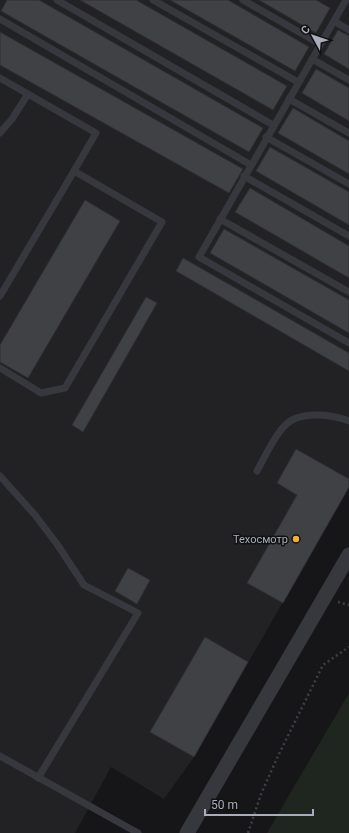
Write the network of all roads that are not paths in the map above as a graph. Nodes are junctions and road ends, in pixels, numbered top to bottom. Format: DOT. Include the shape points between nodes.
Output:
graph roads {
  1 [pos="57,0"];
  2 [pos="153,0"];
  3 [pos="243,0"];
  4 [pos="343,1"];
  5 [pos="0,19"];
  6 [pos="334,21"];
  7 [pos="349,30"];
  8 [pos="320,44"];
  9 [pos="312,58"];
  10 [pos="0,78"];
  11 [pos="349,80"];
  12 [pos="298,82"];
  13 [pos="28,94"];
  14 [pos="289,98"];
  15 [pos="273,125"];
  16 [pos="0,133"];
  17 [pos="349,133"];
  18 [pos="266,137"];
  19 [pos="251,165"];
  20 [pos="74,171"];
  21 [pos="244,176"];
  22 [pos="349,184"];
  23 [pos="220,219"];
  24 [pos="349,236"];
  25 [pos="349,292"];
  26 [pos="0,296"];
  27 [pos="349,344"];
  28 [pos="0,368"];
  29 [pos="349,421"];
  30 [pos="257,471"];
  31 [pos="0,476"];
  32 [pos="349,554"];
  33 [pos="0,756"];
  34 [pos="38,778"];
  35 [pos="138,833"];
  36 [pos="188,833"];
  1 -- 15 [label="lane"];
  2 -- 12 [label="lane"];
  3 -- 8 [label="lane"];
  4 -- 6 [label="lane"];
  5 -- 19 [label="lane"];
  6 -- 7 [label="lane"];
  6 -- 8 [label="lane"];
  8 -- 9 [label="lane"];
  9 -- 11 [label="lane"];
  9 -- 12 [label="lane"];
  10 -- 13 [label="lane"];
  12 -- 14 [label="lane"];
  13 -- 16 [label="lane"];
  13 -- 20 [label="lane" via="96,133"];
  14 -- 15 [label="lane"];
  14 -- 17 [label="lane"];
  15 -- 18 [label="lane"];
  18 -- 19 [label="lane"];
  18 -- 22 [label="lane"];
  19 -- 21 [label="lane"];
  20 -- 26 [label="lane"];
  20 -- 28 [label="lane" via="162,222 65,388 41,393"];
  21 -- 23 [label="lane"];
  21 -- 24 [label="lane"];
  23 -- 25 [label="lane"];
  23 -- 27 [label="lane" via="199,257"];
  29 -- 30 [label="lane" via="322,415 304,415 290,421 281,430"];
  31 -- 34 [label="lane" via="35,515 84,585 138,613"];
  32 -- 36 [label="street"];
  33 -- 34 [label="lane"];
  34 -- 35 [label="lane"];
}
